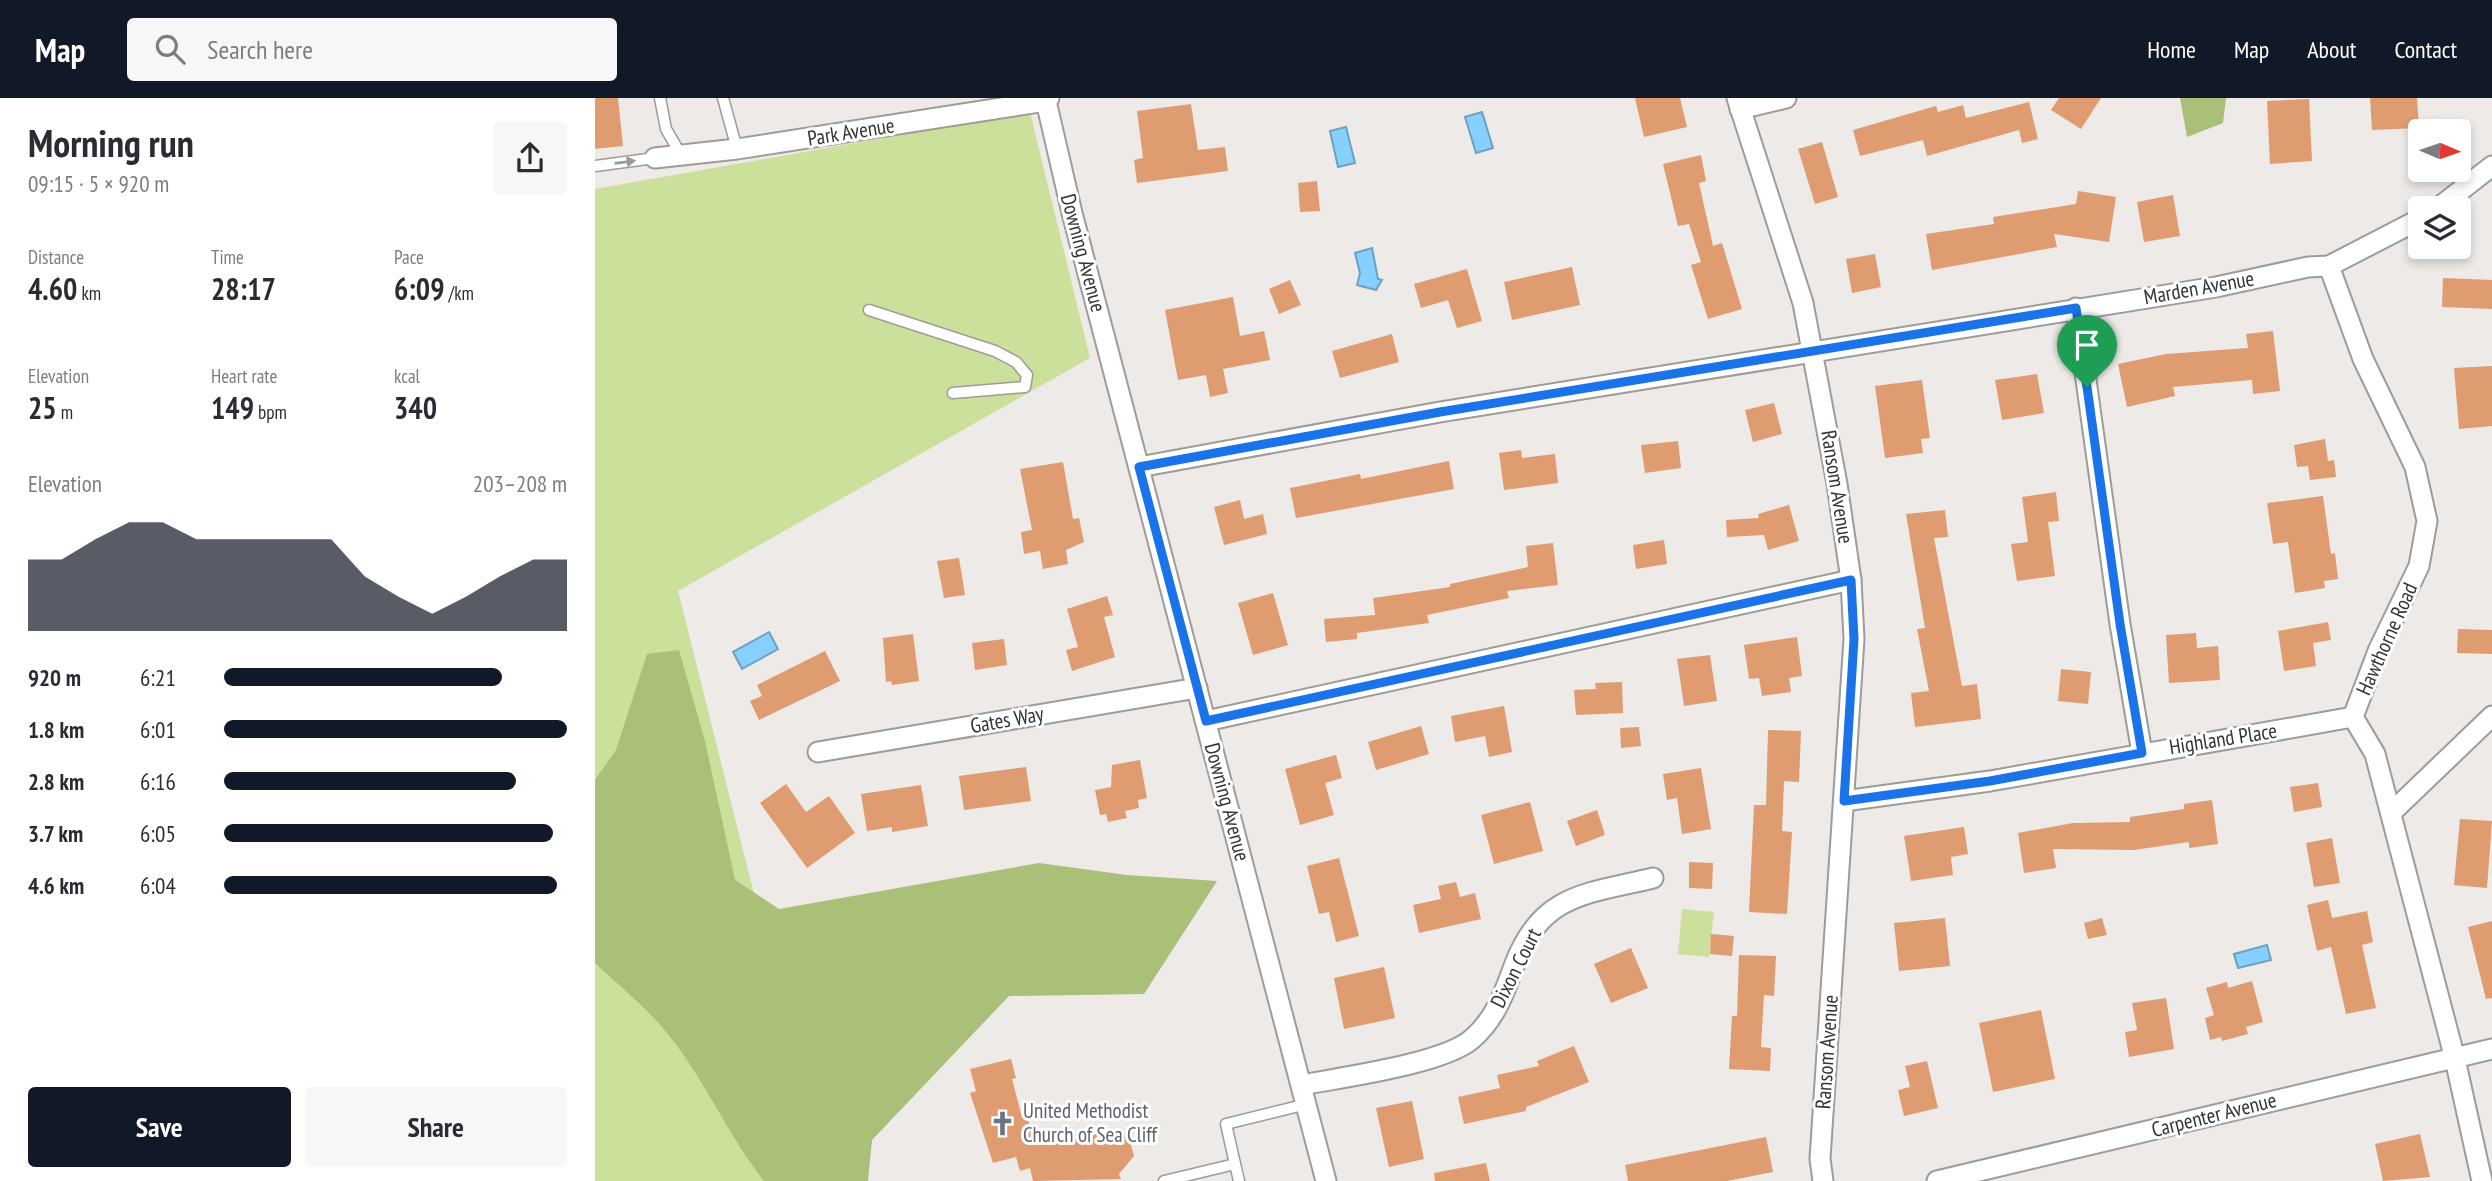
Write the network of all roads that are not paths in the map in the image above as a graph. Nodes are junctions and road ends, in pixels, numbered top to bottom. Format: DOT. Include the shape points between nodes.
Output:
graph roads {
  1 [pos="660,98"];
  2 [pos="723,98"];
  3 [pos="1786,98"];
  4 [pos="1047,100"];
  5 [pos="1738,103"];
  6 [pos="737,149"];
  7 [pos="682,155"];
  8 [pos="655,158"];
  9 [pos="595,166"];
  10 [pos="2492,166"];
  11 [pos="2453,196"];
  12 [pos="2408,225"];
  13 [pos="2329,266"];
  14 [pos="2076,308"];
  15 [pos="869,310"];
  16 [pos="1812,352"];
  17 [pos="953,393"];
  18 [pos="1139,467"];
  19 [pos="1851,580"];
  20 [pos="1197,688"];
  21 [pos="2492,716"];
  22 [pos="2353,718"];
  23 [pos="1206,721"];
  24 [pos="818,752"];
  25 [pos="2142,753"];
  26 [pos="1844,801"];
  27 [pos="2391,813"];
  28 [pos="1653,878"];
  29 [pos="2492,1049"];
  30 [pos="2455,1059"];
  31 [pos="1305,1095"];
  32 [pos="1235,1164"];
  33 [pos="1181,1179"];
  34 [pos="1164,1181"];
  35 [pos="1240,1181"];
  36 [pos="1326,1181"];
  37 [pos="1823,1181"];
  38 [pos="1937,1181"];
  39 [pos="2482,1181"];
  1 -- 7 [label="lane" via="666,129"];
  2 -- 6 [label="lane"];
  3 -- 5 [label="street"];
  4 -- 6 [label="street, Park Avenue"];
  4 -- 18 [label="street, Downing Avenue"];
  5 -- 16 [label="street, Ransom Avenue" via="1803,303"];
  6 -- 7 [label="street, Park Avenue"];
  7 -- 8 [label="street, Park Avenue"];
  9 -- 8 [label="lane, one-way"];
  10 -- 11 [label="street"];
  12 -- 13 [label="street, Marden Avenue"];
  13 -- 14 [label="street, Marden Avenue"];
  13 -- 22 [label="street, Hawthorne Road" via="2363,359 2415,467 2427,520 2419,566 2378,651"];
  14 -- 16 [label="street, Marden Avenue"];
  14 -- 25 [label="street"];
  15 -- 17 [label="lane" via="995,351 1016,362 1027,375 1025,387"];
  16 -- 18 [label="street, Marden Avenue" via="1440,412"];
  16 -- 19 [label="street, Ransom Avenue"];
  18 -- 20 [label="street, Downing Avenue"];
  19 -- 23 [label="street"];
  19 -- 26 [label="street, Ransom Avenue" via="1854,639"];
  20 -- 23 [label="street, Downing Avenue"];
  20 -- 24 [label="street, Gates Way"];
  21 -- 27 [label="street"];
  22 -- 25 [label="street, Highland Place"];
  22 -- 27 [label="street, Hawthorne Road" via="2375,754"];
  23 -- 31 [label="street, Downing Avenue"];
  25 -- 26 [label="street, Highland Place"];
  26 -- 37 [label="street, Ransom Avenue" via="1820,1159"];
  27 -- 30 [label="street, Hawthorne Road"];
  28 -- 31 [label="street, Dixon Court" via="1570,897 1541,920 1518,956 1499,1007 1471,1041 1434,1057"];
  29 -- 30 [label="street, Carpenter Avenue"];
  30 -- 38 [label="street, Carpenter Avenue"];
  30 -- 39 [label="street, Hawthorne Road"];
  31 -- 32 [label="lane" via="1226,1124"];
  31 -- 36 [label="street, Downing Avenue"];
  32 -- 33 [label="lane"];
  32 -- 35 [label="lane"];
  33 -- 34 [label="lane"];
}
